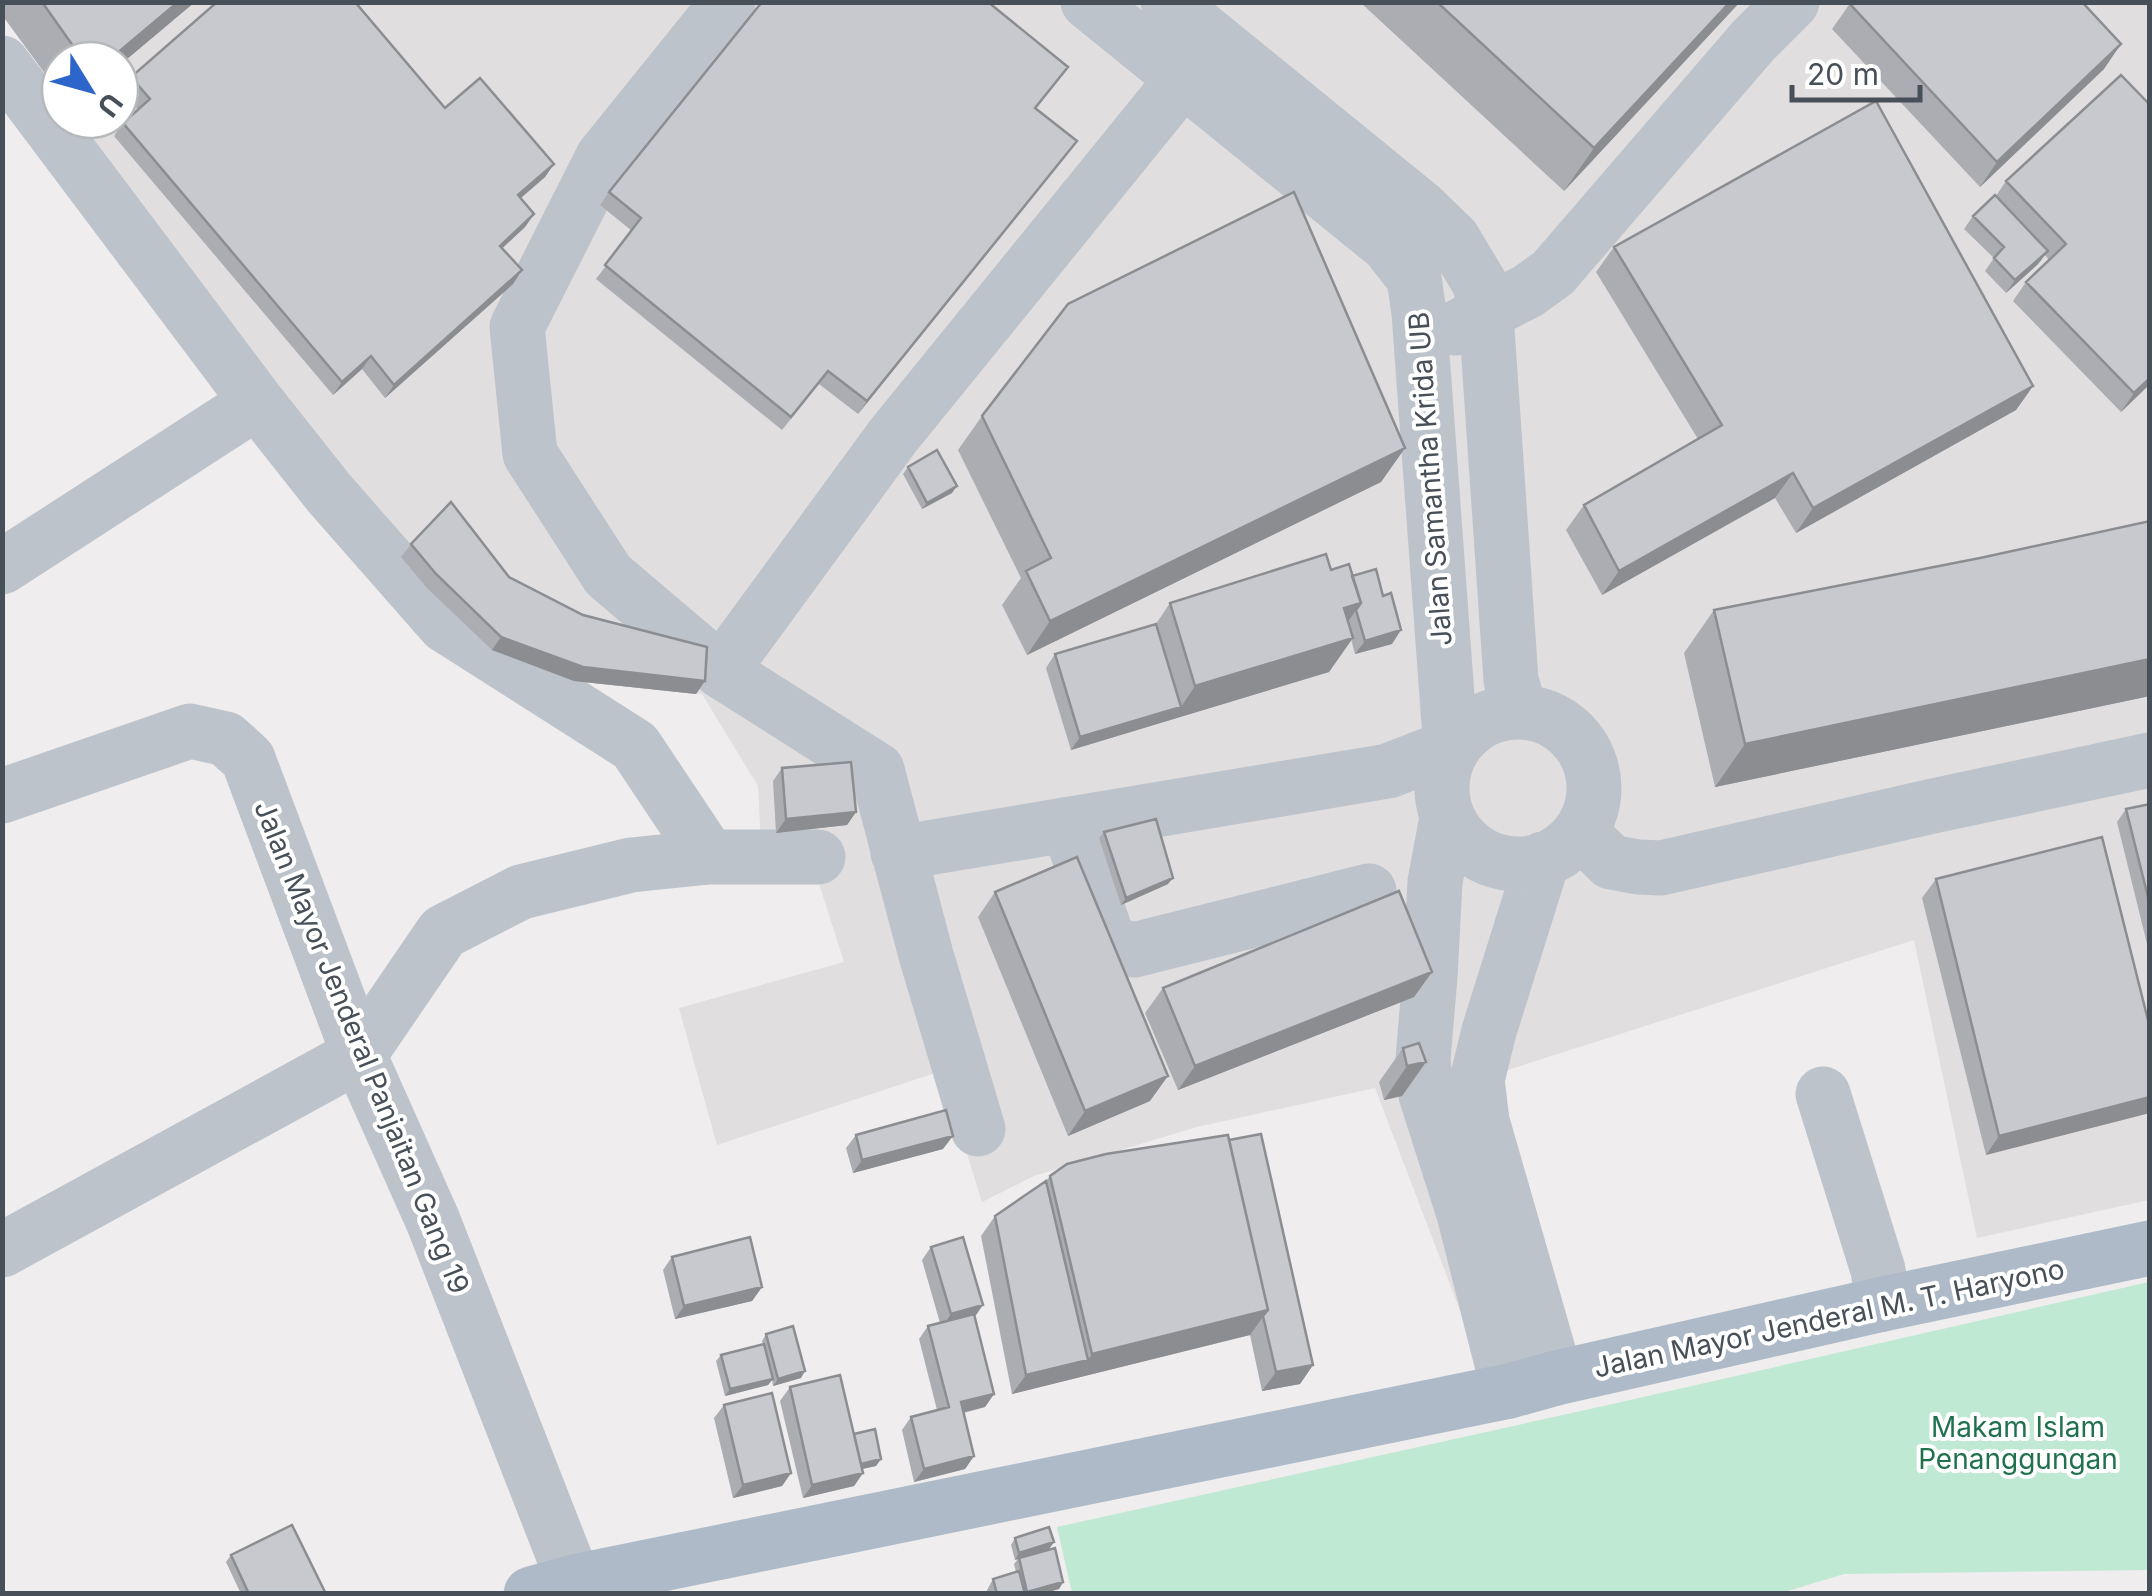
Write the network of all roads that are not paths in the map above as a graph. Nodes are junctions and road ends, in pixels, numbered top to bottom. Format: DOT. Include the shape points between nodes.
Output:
graph roads {
  1 [pos="728,2"];
  2 [pos="1088,2"];
  3 [pos="1168,2"];
  4 [pos="1792,2"];
  5 [pos="2,63"];
  6 [pos="1183,78"];
  7 [pos="1486,314"];
  8 [pos="1421,344"];
  9 [pos="257,402"];
  10 [pos="2,567"];
  11 [pos="721,671"];
  12 [pos="1520,712"];
  13 [pos="1450,749"];
  14 [pos="2150,760"];
  15 [pos="2,796"];
  16 [pos="1448,818"];
  17 [pos="1068,824"];
  18 [pos="1561,846"];
  19 [pos="898,853"];
  20 [pos="708,857"];
  21 [pos="818,857"];
  22 [pos="1369,891"];
  23 [pos="359,1055"];
  24 [pos="1824,1094"];
  25 [pos="978,1129"];
  26 [pos="2150,1248"];
  27 [pos="2,1250"];
  28 [pos="1884,1304"];
  29 [pos="1532,1384"];
  30 [pos="552,1588"];
  1 -- 11 [label="street" via="604,157 517,327 530,454 608,574"];
  2 -- 6 [label="street, Jalan Samantha Krida UB"];
  3 -- 7 [label="street" via="1431,218 1480,284"];
  4 -- 7 [label="street" via="1553,272"];
  5 -- 9 [label="street"];
  6 -- 8 [label="street, Jalan Samantha Krida UB" via="1388,245 1414,278"];
  6 -- 11 [label="street" via="893,436"];
  7 -- 8 [label="street"];
  7 -- 12 [label="street" via="1511,680"];
  8 -- 13 [label="street, Jalan Samantha Krida UB"];
  9 -- 10 [label="street"];
  9 -- 20 [label="street" via="445,625 634,746"];
  11 -- 19 [label="street" via="877,770"];
  12 -- 13 [label="street" via="1480,722"];
  12 -- 18 [label="street" via="1564,727 1590,765 1590,812"];
  13 -- 16 [label="street" via="1442,785"];
  13 -- 17 [label="street" via="1388,771"];
  14 -- 18 [label="street" via="1661,868"];
  15 -- 23 [label="street, Jalan Mayor Jenderal Panjaitan Gang 19" via="190,732 226,739 248,759"];
  16 -- 18 [label="street" via="1459,838 1498,862 1520,864"];
  16 -- 29 [label="street" via="1436,882 1422,1060 1426,1095 1464,1214"];
  17 -- 19 [label="street"];
  17 -- 22 [label="street" via="1108,937 1134,950"];
  18 -- 29 [label="street" via="1489,1030 1477,1080"];
  19 -- 25 [label="street"];
  20 -- 21 [label="street"];
  20 -- 23 [label="street" via="631,865 521,892 443,932"];
  23 -- 27 [label="street"];
  23 -- 30 [label="street, Jalan Mayor Jenderal Panjaitan Gang 19" via="509,1411"];
  24 -- 28 [label="street"];
  26 -- 28 [label="main road, Jalan Mayor Jenderal M. T. Haryono"];
  28 -- 29 [label="main road, Jalan Mayor Jenderal M. T. Haryono"];
  29 -- 30 [label="main road, Jalan Mayor Jenderal M. T. Haryono"];
}
